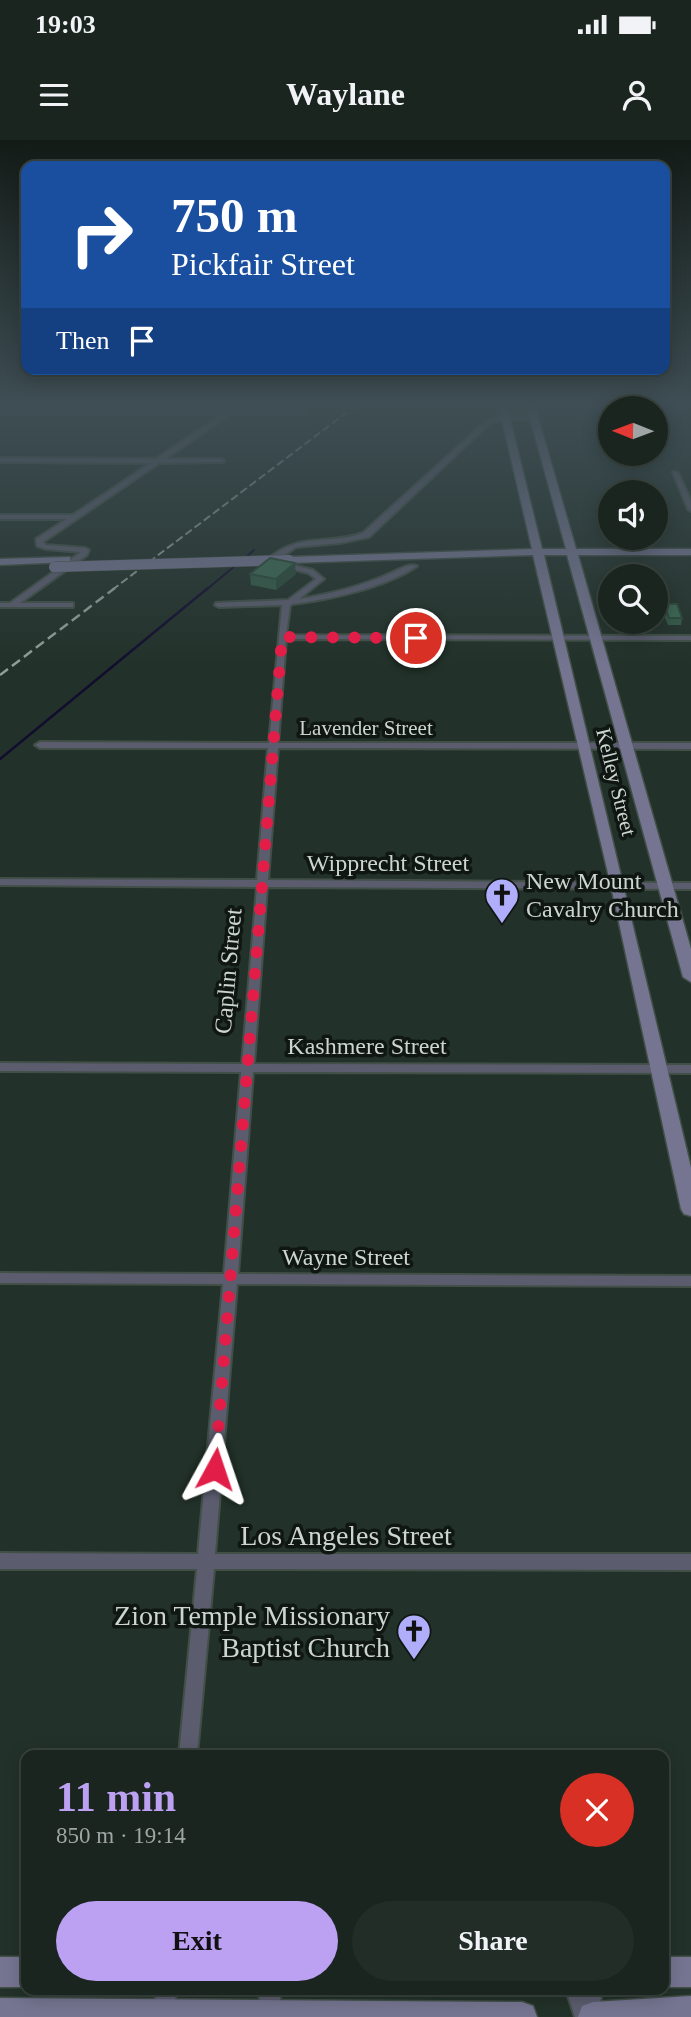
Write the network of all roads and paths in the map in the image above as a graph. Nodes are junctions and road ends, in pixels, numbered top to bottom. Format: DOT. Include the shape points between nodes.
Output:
graph roads {
  1 [pos="107,495"];
  2 [pos="410,495"];
  3 [pos="524,495"];
  4 [pos="555,495"];
  5 [pos="0,517"];
  6 [pos="74,517"];
  7 [pos="691,545"];
  8 [pos="537,548"];
  9 [pos="570,548"];
  10 [pos="691,552"];
  11 [pos="293,556"];
  12 [pos="0,562"];
  13 [pos="413,566"];
  14 [pos="0,570"];
  15 [pos="0,605"];
  16 [pos="12,605"];
  17 [pos="70,605"];
  18 [pos="219,605"];
  19 [pos="286,605"];
  20 [pos="282,637"];
  21 [pos="558,638"];
  22 [pos="597,638"];
  23 [pos="691,638"];
  24 [pos="40,745"];
  25 [pos="274,745"];
  26 [pos="584,746"];
  27 [pos="625,746"];
  28 [pos="691,746"];
  29 [pos="0,882"];
  30 [pos="262,884"];
  31 [pos="618,886"];
  32 [pos="667,886"];
  33 [pos="691,886"];
  34 [pos="691,977"];
  35 [pos="0,1067"];
  36 [pos="246,1067"];
  37 [pos="659,1069"];
  38 [pos="691,1069"];
  39 [pos="691,1209"];
  40 [pos="0,1278"];
  41 [pos="230,1279"];
  42 [pos="691,1281"];
  43 [pos="0,1561"];
  44 [pos="206,1561"];
  45 [pos="691,1562"];
  46 [pos="188,1750"];
  47 [pos="0,1972"];
  48 [pos="21,1972"];
  49 [pos="669,1972"];
  50 [pos="691,1972"];
  51 [pos="578,1995"];
  52 [pos="591,1995"];
  53 [pos="165,2003"];
  54 [pos="270,2008"];
  55 [pos="691,2011"];
  56 [pos="0,2013"];
  57 [pos="522,2017"];
  58 [pos="587,2017"];
  59 [pos="593,2017"];
  1 -- 6 [label="street"];
  2 -- 19 [label="street" via="354,541 298,543 271,560 312,571 320,579"];
  3 -- 8 [label="main road, Kelley Street"];
  4 -- 9 [label="main road, Kelley Street"];
  5 -- 6 [label="street"];
  6 -- 16 [label="street" via="38,543 80,548 84,554"];
  7 -- 9 [label="main road"];
  8 -- 9 [label="main road"];
  8 -- 11 [label="main road"];
  8 -- 21 [label="main road, Kelley Street"];
  9 -- 10 [label="main road"];
  9 -- 22 [label="main road, Kelley Street"];
  11 -- 12 [label="main road"];
  11 -- 14 [label="main road, bridge"];
  13 -- 19 [label="street" via="354,591"];
  15 -- 16 [label="street"];
  16 -- 17 [label="street"];
  18 -- 19 [label="street"];
  19 -- 20 [label="street, Caplin Street"];
  20 -- 21 [label="street"];
  20 -- 25 [label="street, Caplin Street"];
  21 -- 22 [label="street"];
  21 -- 26 [label="main road, Kelley Street"];
  22 -- 23 [label="street"];
  22 -- 27 [label="main road, Kelley Street"];
  24 -- 25 [label="street, Lavender Street"];
  25 -- 26 [label="street, Lavender Street"];
  25 -- 30 [label="street, Caplin Street"];
  26 -- 27 [label="street, Lavender Street"];
  26 -- 31 [label="main road, Kelley Street"];
  27 -- 28 [label="street, Lavender Street"];
  27 -- 32 [label="main road, Kelley Street"];
  29 -- 30 [label="street, Wipprecht Street"];
  30 -- 31 [label="street, Wipprecht Street"];
  30 -- 36 [label="street, Caplin Street"];
  31 -- 32 [label="street, Wipprecht Street"];
  31 -- 37 [label="main road, Kelley Street"];
  32 -- 33 [label="street, Wipprecht Street"];
  32 -- 34 [label="main road, Kelley Street"];
  35 -- 36 [label="street, Kashmere Street"];
  36 -- 37 [label="street, Kashmere Street"];
  36 -- 41 [label="street, Caplin Street"];
  37 -- 38 [label="street, Kashmere Street"];
  37 -- 39 [label="main road, Kelley Street"];
  40 -- 41 [label="street, Wayne Street"];
  41 -- 42 [label="street, Wayne Street"];
  41 -- 44 [label="street, Caplin Street"];
  43 -- 44 [label="street, Los Angeles Street"];
  44 -- 45 [label="street, Los Angeles Street"];
  44 -- 46 [label="street, Caplin Street"];
  47 -- 48 [label="main road"];
  49 -- 50 [label="main road"];
  51 -- 58 [label="street"];
  52 -- 58 [label="street"];
  53 -- 54 [label="main road"];
  53 -- 56 [label="main road"];
  54 -- 57 [label="main road"];
  55 -- 59 [label="main road"];
}
